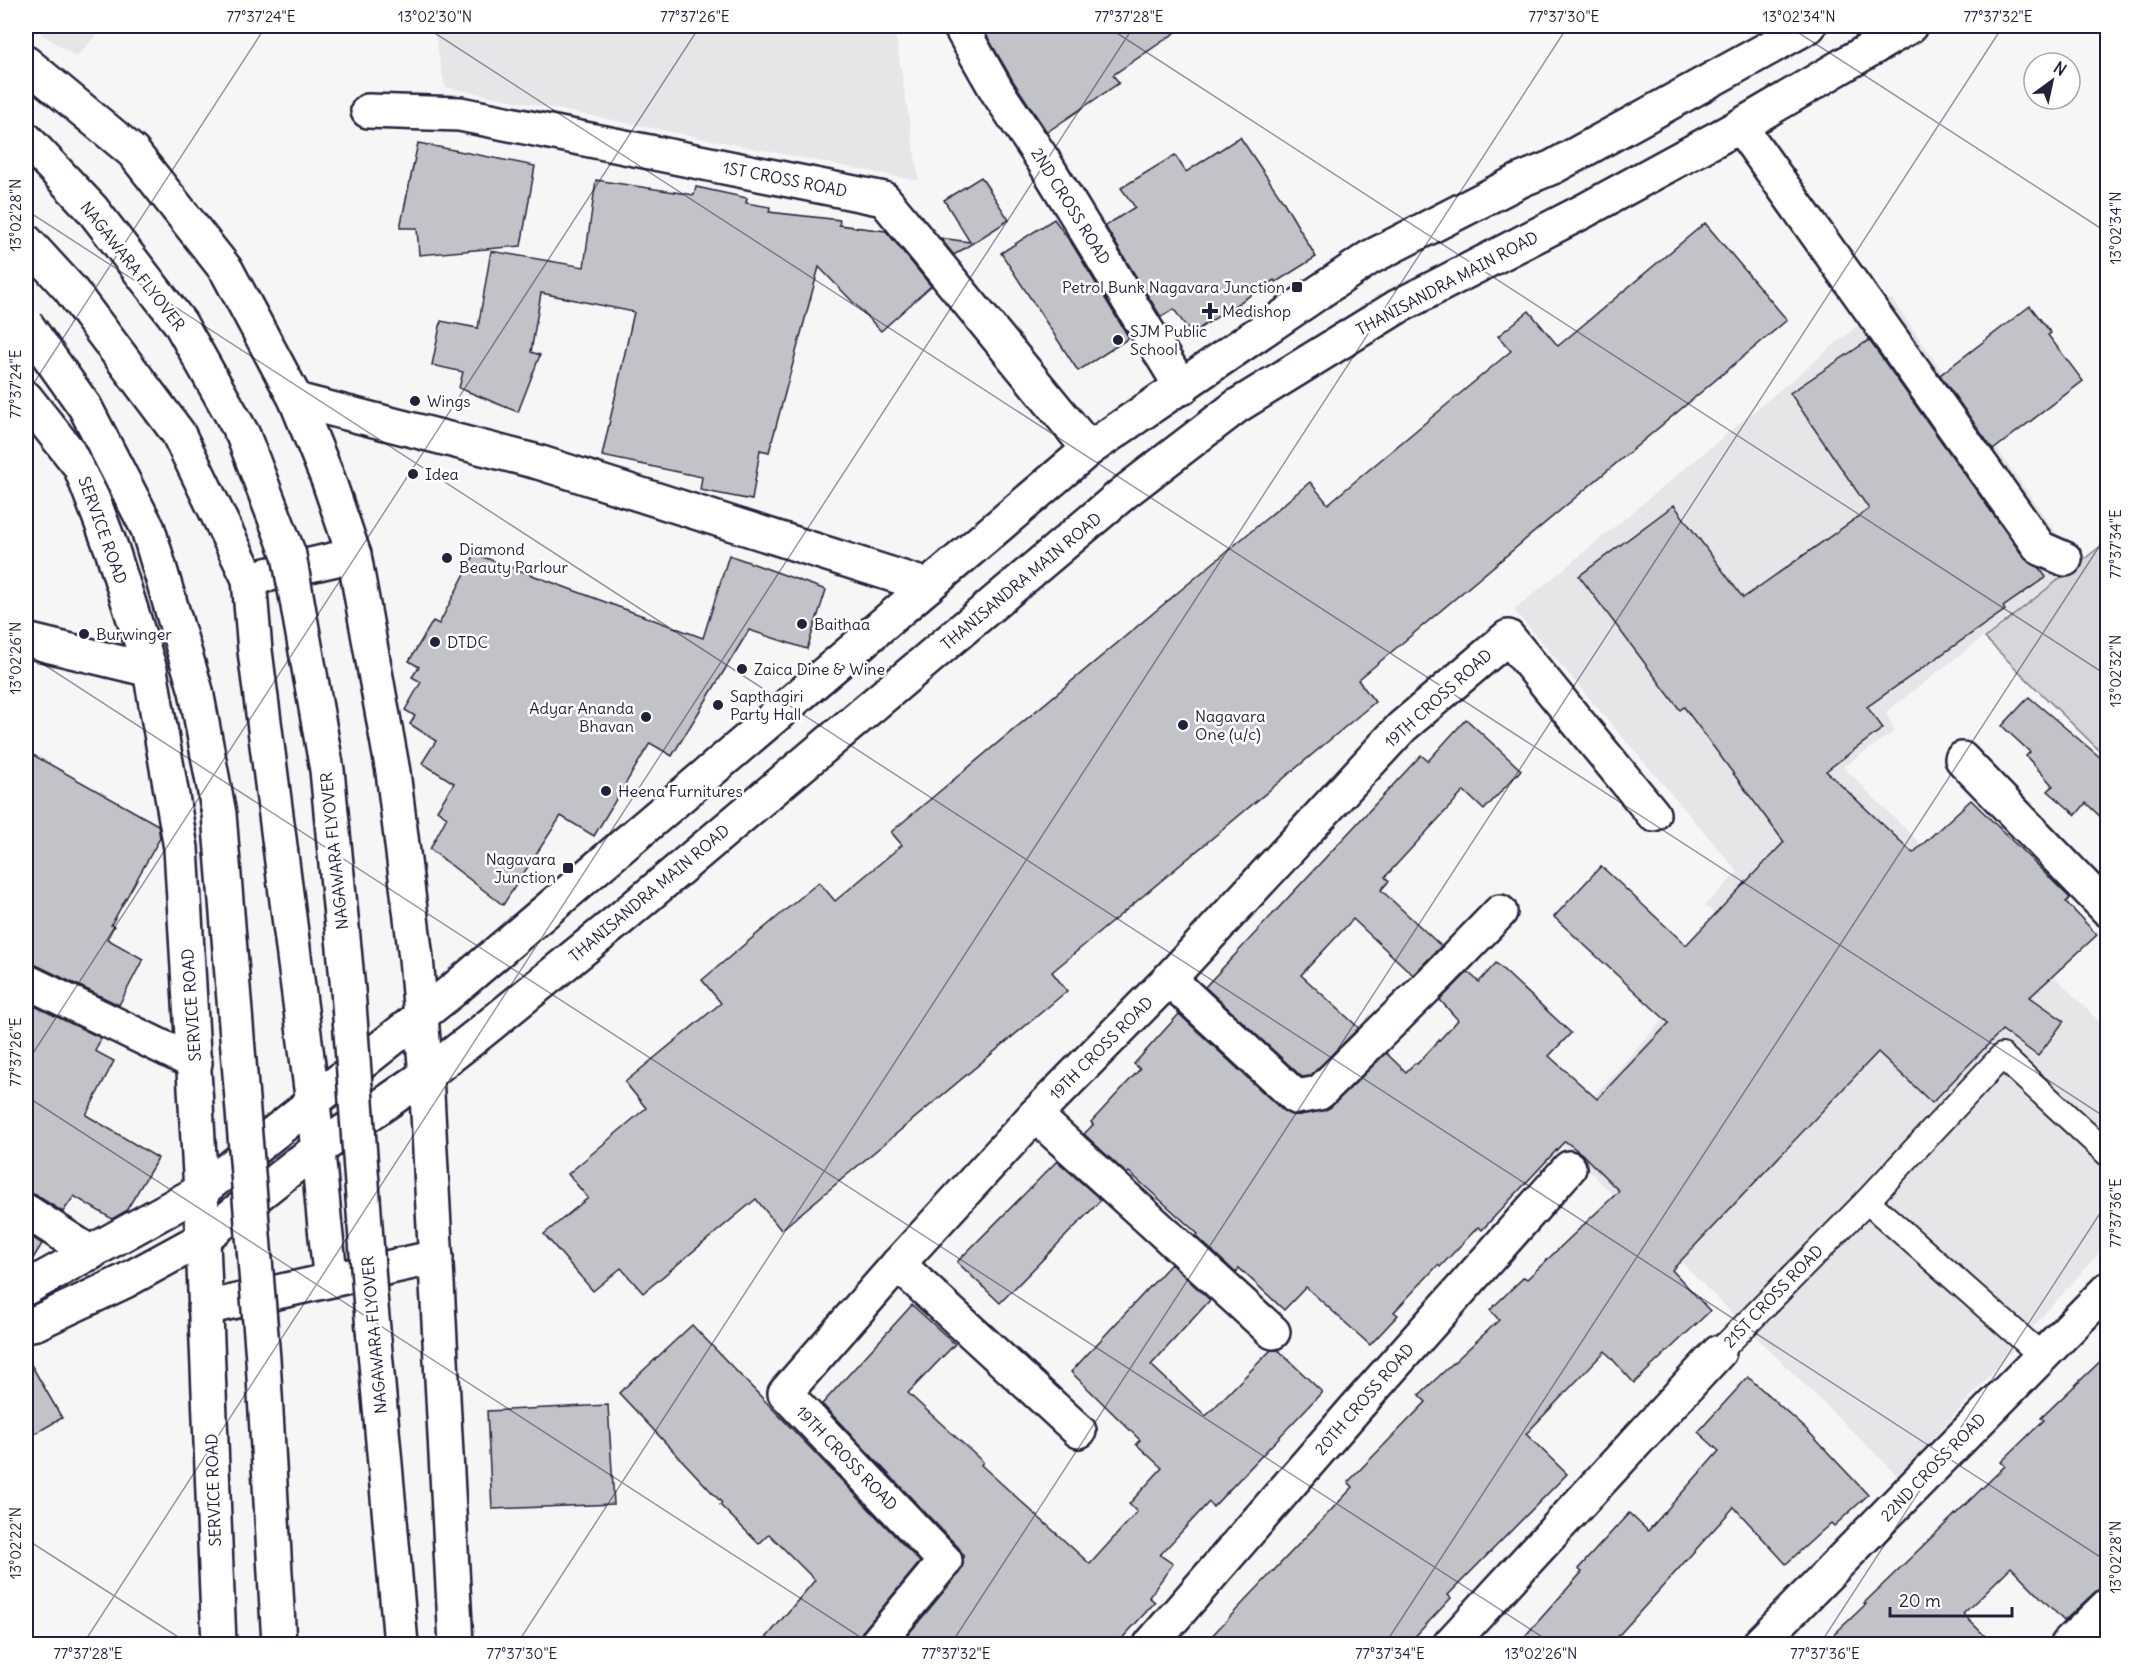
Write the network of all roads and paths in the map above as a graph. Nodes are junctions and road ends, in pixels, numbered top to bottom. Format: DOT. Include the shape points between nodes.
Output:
graph roads {
  1 [pos="960,26"];
  2 [pos="1809,26"];
  3 [pos="1910,26"];
  4 [pos="26,63"];
  5 [pos="368,111"];
  6 [pos="1740,126"];
  7 [pos="26,139"];
  8 [pos="26,241"];
  9 [pos="26,324"];
  10 [pos="1182,388"];
  11 [pos="26,399"];
  12 [pos="296,400"];
  13 [pos="1089,449"];
  14 [pos="354,555"];
  15 [pos="2065,560"];
  16 [pos="249,579"];
  17 [pos="928,586"];
  18 [pos="26,640"];
  19 [pos="150,670"];
  20 [pos="1962,759"];
  21 [pos="1653,814"];
  22 [pos="2108,909"];
  23 [pos="1500,912"];
  24 [pos="1168,979"];
  25 [pos="26,981"];
  26 [pos="421,1015"];
  27 [pos="195,1063"];
  28 [pos="426,1075"];
  29 [pos="313,1104"];
  30 [pos="1035,1115"];
  31 [pos="318,1150"];
  32 [pos="2108,1154"];
  33 [pos="1569,1168"];
  34 [pos="201,1191"];
  35 [pos="1867,1201"];
  36 [pos="26,1211"];
  37 [pos="202,1239"];
  38 [pos="91,1253"];
  39 [pos="436,1257"];
  40 [pos="898,1264"];
  41 [pos="331,1280"];
  42 [pos="26,1288"];
  43 [pos="2108,1289"];
  44 [pos="205,1308"];
  45 [pos="26,1325"];
  46 [pos="1273,1332"];
  47 [pos="1719,1352"];
  48 [pos="2042,1356"];
  49 [pos="1079,1431"];
  50 [pos="2108,1605"];
  51 [pos="1162,1640"];
  52 [pos="219,1644"];
  53 [pos="279,1644"];
  54 [pos="401,1644"];
  55 [pos="456,1644"];
  56 [pos="876,1644"];
  57 [pos="1450,1644"];
  58 [pos="1760,1644"];
  59 [pos="2068,1644"];
  1 -- 10 [label="main road, 2ND CROSS ROAD"];
  2 -- 10 [label="main road" via="1553,167 1369,258"];
  3 -- 6 [label="main road, THANISANDRA MAIN ROAD"];
  4 -- 12 [label="main road" via="133,152 227,271"];
  5 -- 13 [label="main road, 1ST CROSS ROAD" via="460,114 884,199"];
  6 -- 15 [label="main road" via="2040,548"];
  6 -- 28 [label="main road, THANISANDRA MAIN ROAD" via="1397,306 1237,406 1125,492 619,920"];
  7 -- 54 [label="main road, NAGAWARA FLYOVER, bridge" via="92,209 180,323 243,435 289,555 327,770"];
  8 -- 16 [label="main road" via="70,289 178,433"];
  9 -- 53 [label="main road, bridge" via="85,406 148,529 196,691 219,814 263,1359"];
  10 -- 13 [label="main road"];
  11 -- 19 [label="main road, SERVICE ROAD" via="80,466 112,550"];
  12 -- 14 [label="main road"];
  12 -- 17 [label="main road" via="538,462"];
  13 -- 17 [label="main road"];
  14 -- 16 [label="main road"];
  14 -- 26 [label="main road" via="393,772"];
  16 -- 29 [label="main road"];
  17 -- 26 [label="main road"];
  18 -- 19 [label="main road"];
  19 -- 27 [label="main road, SERVICE ROAD" via="181,848"];
  20 -- 22 [label="main road"];
  21 -- 24 [label="main road, 19TH CROSS ROAD" via="1509,636 1402,726"];
  23 -- 24 [label="main road" via="1319,1092 1296,1097"];
  24 -- 30 [label="main road, 19TH CROSS ROAD"];
  25 -- 27 [label="main road"];
  26 -- 28 [label="main road"];
  26 -- 29 [label="main road"];
  27 -- 34 [label="main road, SERVICE ROAD"];
  28 -- 31 [label="main road, THANISANDRA MAIN ROAD"];
  28 -- 39 [label="main road"];
  29 -- 31 [label="main road"];
  29 -- 34 [label="main road"];
  30 -- 40 [label="main road, 19TH CROSS ROAD"];
  30 -- 46 [label="main road"];
  31 -- 37 [label="main road, THANISANDRA MAIN ROAD"];
  31 -- 41 [label="main road"];
  32 -- 35 [label="lane, 21ST CROSS ROAD" via="2002,1056"];
  33 -- 51 [label="main road, 20TH CROSS ROAD" via="1354,1410"];
  34 -- 37 [label="main road, SERVICE ROAD"];
  34 -- 38 [label="main road"];
  35 -- 47 [label="lane, 21ST CROSS ROAD"];
  35 -- 48 [label="lane"];
  36 -- 38 [label="main road"];
  37 -- 44 [label="main road, SERVICE ROAD"];
  37 -- 45 [label="main road, THANISANDRA MAIN ROAD" via="124,1281"];
  38 -- 42 [label="main road"];
  39 -- 41 [label="main road"];
  39 -- 55 [label="main road"];
  40 -- 49 [label="main road"];
  40 -- 56 [label="main road, 19TH CROSS ROAD" via="785,1393 945,1562"];
  41 -- 44 [label="main road"];
  43 -- 48 [label="main road, 22ND CROSS ROAD"];
  44 -- 52 [label="main road, SERVICE ROAD"];
  47 -- 57 [label="main road, 21ST CROSS ROAD"];
  48 -- 58 [label="main road, 22ND CROSS ROAD"];
  50 -- 59 [label="main road"];
}
